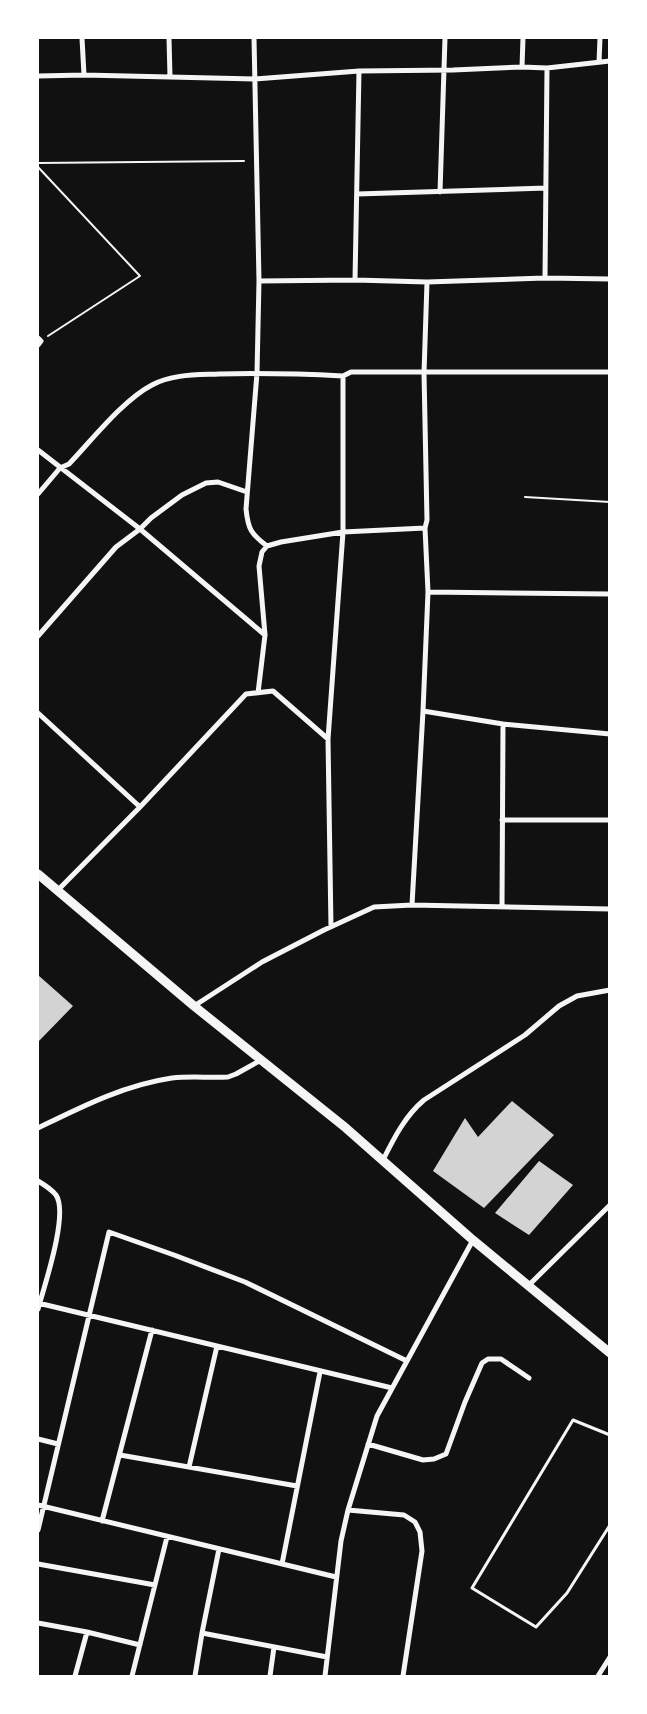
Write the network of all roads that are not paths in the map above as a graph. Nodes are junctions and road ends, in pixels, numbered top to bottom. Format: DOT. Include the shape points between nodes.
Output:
graph roads {
  1 [pos="82,38"];
  2 [pos="169,38"];
  3 [pos="254,38"];
  4 [pos="445,38"];
  5 [pos="523,38"];
  6 [pos="600,38"];
  7 [pos="609,61"];
  8 [pos="599,62"];
  9 [pos="522,67"];
  10 [pos="547,68"];
  11 [pos="443,70"];
  12 [pos="359,71"];
  13 [pos="84,75"];
  14 [pos="38,76"];
  15 [pos="170,77"];
  16 [pos="255,79"];
  17 [pos="546,188"];
  18 [pos="440,192"];
  19 [pos="357,194"];
  20 [pos="545,278"];
  21 [pos="609,279"];
  22 [pos="355,280"];
  23 [pos="259,281"];
  24 [pos="427,282"];
  25 [pos="609,372"];
  26 [pos="257,373"];
  27 [pos="424,373"];
  28 [pos="344,376"];
  29 [pos="38,450"];
  30 [pos="60,468"];
  31 [pos="247,492"];
  32 [pos="38,494"];
  33 [pos="425,528"];
  34 [pos="140,530"];
  35 [pos="343,532"];
  36 [pos="267,546"];
  37 [pos="428,592"];
  38 [pos="609,594"];
  39 [pos="265,634"];
  40 [pos="38,636"];
  41 [pos="258,693"];
  42 [pos="423,711"];
  43 [pos="38,713"];
  44 [pos="503,724"];
  45 [pos="609,734"];
  46 [pos="328,739"];
  47 [pos="140,807"];
  48 [pos="502,820"];
  49 [pos="609,820"];
  50 [pos="38,874"];
  51 [pos="57,891"];
  52 [pos="412,905"];
  53 [pos="502,907"];
  54 [pos="609,909"];
  55 [pos="331,927"];
  56 [pos="609,990"];
  57 [pos="194,1006"];
  58 [pos="261,1060"];
  59 [pos="38,1128"];
  60 [pos="382,1160"];
  61 [pos="38,1181"];
  62 [pos="609,1204"];
  63 [pos="473,1240"];
  64 [pos="528,1286"];
  65 [pos="38,1305"];
  66 [pos="89,1315"];
  67 [pos="152,1330"];
  68 [pos="217,1346"];
  69 [pos="609,1353"];
  70 [pos="407,1361"];
  71 [pos="320,1372"];
  72 [pos="529,1378"];
  73 [pos="392,1388"];
  74 [pos="609,1435"];
  75 [pos="38,1439"];
  76 [pos="58,1444"];
  77 [pos="368,1444"];
  78 [pos="120,1455"];
  79 [pos="189,1467"];
  80 [pos="297,1486"];
  81 [pos="40,1506"];
  82 [pos="348,1510"];
  83 [pos="102,1521"];
  84 [pos="609,1525"];
  85 [pos="38,1530"];
  86 [pos="167,1537"];
  87 [pos="219,1549"];
  88 [pos="38,1564"];
  89 [pos="282,1564"];
  90 [pos="336,1577"];
  91 [pos="155,1585"];
  92 [pos="38,1623"];
  93 [pos="87,1632"];
  94 [pos="202,1633"];
  95 [pos="140,1645"];
  96 [pos="274,1647"];
  97 [pos="327,1657"];
  98 [pos="609,1657"];
  99 [pos="75,1677"];
  100 [pos="132,1677"];
  101 [pos="195,1677"];
  102 [pos="270,1677"];
  103 [pos="325,1677"];
  104 [pos="402,1677"];
  105 [pos="598,1677"];
  1 -- 13 [label="street"];
  2 -- 15 [label="street"];
  3 -- 16 [label="street"];
  4 -- 11 [label="street"];
  5 -- 9 [label="street"];
  6 -- 8 [label="street"];
  7 -- 8 [label="street"];
  8 -- 10 [label="street"];
  9 -- 10 [label="street"];
  9 -- 11 [label="street"];
  10 -- 17 [label="street"];
  11 -- 12 [label="street"];
  11 -- 18 [label="street"];
  12 -- 16 [label="street"];
  12 -- 19 [label="street"];
  13 -- 14 [label="street"];
  13 -- 15 [label="street"];
  15 -- 16 [label="street"];
  16 -- 23 [label="street"];
  17 -- 18 [label="street"];
  17 -- 20 [label="street"];
  18 -- 19 [label="street"];
  19 -- 22 [label="street"];
  20 -- 21 [label="street"];
  20 -- 24 [label="street"];
  22 -- 23 [label="street"];
  22 -- 24 [label="street"];
  23 -- 26 [label="street"];
  24 -- 27 [label="street"];
  25 -- 27 [label="street"];
  26 -- 28 [label="street"];
  26 -- 30 [label="street" via="186,375 151,385 129,401 69,464"];
  26 -- 31 [label="street"];
  27 -- 28 [label="street" via="351,372"];
  27 -- 33 [label="street" via="428,520"];
  28 -- 35 [label="street"];
  29 -- 30 [label="street"];
  30 -- 32 [label="street"];
  30 -- 34 [label="street"];
  31 -- 34 [label="street" via="218,482 206,483 182,495"];
  31 -- 36 [label="street" via="248,525 253,535"];
  33 -- 35 [label="street"];
  33 -- 37 [label="street"];
  34 -- 39 [label="street"];
  34 -- 40 [label="street" via="116,547"];
  35 -- 36 [label="street"];
  35 -- 46 [label="street"];
  36 -- 39 [label="street" via="259,566"];
  37 -- 38 [label="street"];
  37 -- 42 [label="street"];
  39 -- 41 [label="street"];
  41 -- 46 [label="street" via="273,691"];
  41 -- 47 [label="street" via="246,694"];
  42 -- 44 [label="street"];
  42 -- 52 [label="street"];
  43 -- 47 [label="street"];
  44 -- 45 [label="street"];
  44 -- 48 [label="street"];
  46 -- 55 [label="street"];
  47 -- 51 [label="street"];
  48 -- 49 [label="street"];
  48 -- 53 [label="street"];
  50 -- 51 [label="main road"];
  51 -- 57 [label="main road"];
  52 -- 53 [label="street"];
  52 -- 55 [label="street" via="374,907"];
  53 -- 54 [label="street"];
  55 -- 57 [label="street" via="262,962"];
  56 -- 60 [label="street" via="577,996 559,1006 525,1035 424,1100 400,1127"];
  57 -- 58 [label="main road"];
  58 -- 59 [label="street" via="228,1077 172,1078 137,1086 93,1101"];
  58 -- 60 [label="main road"];
  60 -- 63 [label="main road"];
  61 -- 65 [label="street" via="56,1195 60,1207 57,1237"];
  62 -- 64 [label="street"];
  63 -- 64 [label="main road"];
  63 -- 70 [label="street"];
  64 -- 69 [label="main road"];
  65 -- 66 [label="street"];
  66 -- 67 [label="street"];
  66 -- 70 [label="street" via="109,1232 245,1282"];
  66 -- 76 [label="street"];
  67 -- 68 [label="street"];
  67 -- 78 [label="street"];
  68 -- 71 [label="street"];
  68 -- 79 [label="street"];
  70 -- 73 [label="street"];
  71 -- 73 [label="street"];
  71 -- 80 [label="street"];
  72 -- 77 [label="street" via="501,1359 488,1359 482,1364 450,1446 441,1457 423,1460"];
  73 -- 77 [label="street"];
  74 -- 84 [label="lane" via="573,1420 472,1588 536,1627 567,1593"];
  75 -- 76 [label="street"];
  76 -- 81 [label="street"];
  77 -- 82 [label="street"];
  78 -- 79 [label="street"];
  78 -- 83 [label="street"];
  79 -- 80 [label="street"];
  80 -- 89 [label="street"];
  81 -- 83 [label="street"];
  81 -- 85 [label="street"];
  82 -- 90 [label="street"];
  82 -- 104 [label="street" via="404,1515 415,1522 420,1532 422,1551"];
  83 -- 86 [label="street"];
  86 -- 87 [label="street"];
  86 -- 91 [label="street"];
  87 -- 89 [label="street"];
  87 -- 94 [label="street"];
  88 -- 91 [label="street"];
  89 -- 90 [label="street"];
  90 -- 97 [label="street"];
  91 -- 95 [label="street"];
  92 -- 93 [label="street"];
  93 -- 95 [label="street"];
  93 -- 99 [label="street"];
  94 -- 96 [label="street"];
  94 -- 101 [label="street"];
  95 -- 100 [label="street"];
  96 -- 97 [label="street"];
  96 -- 102 [label="street"];
  97 -- 103 [label="street"];
  98 -- 105 [label="street"];
}
